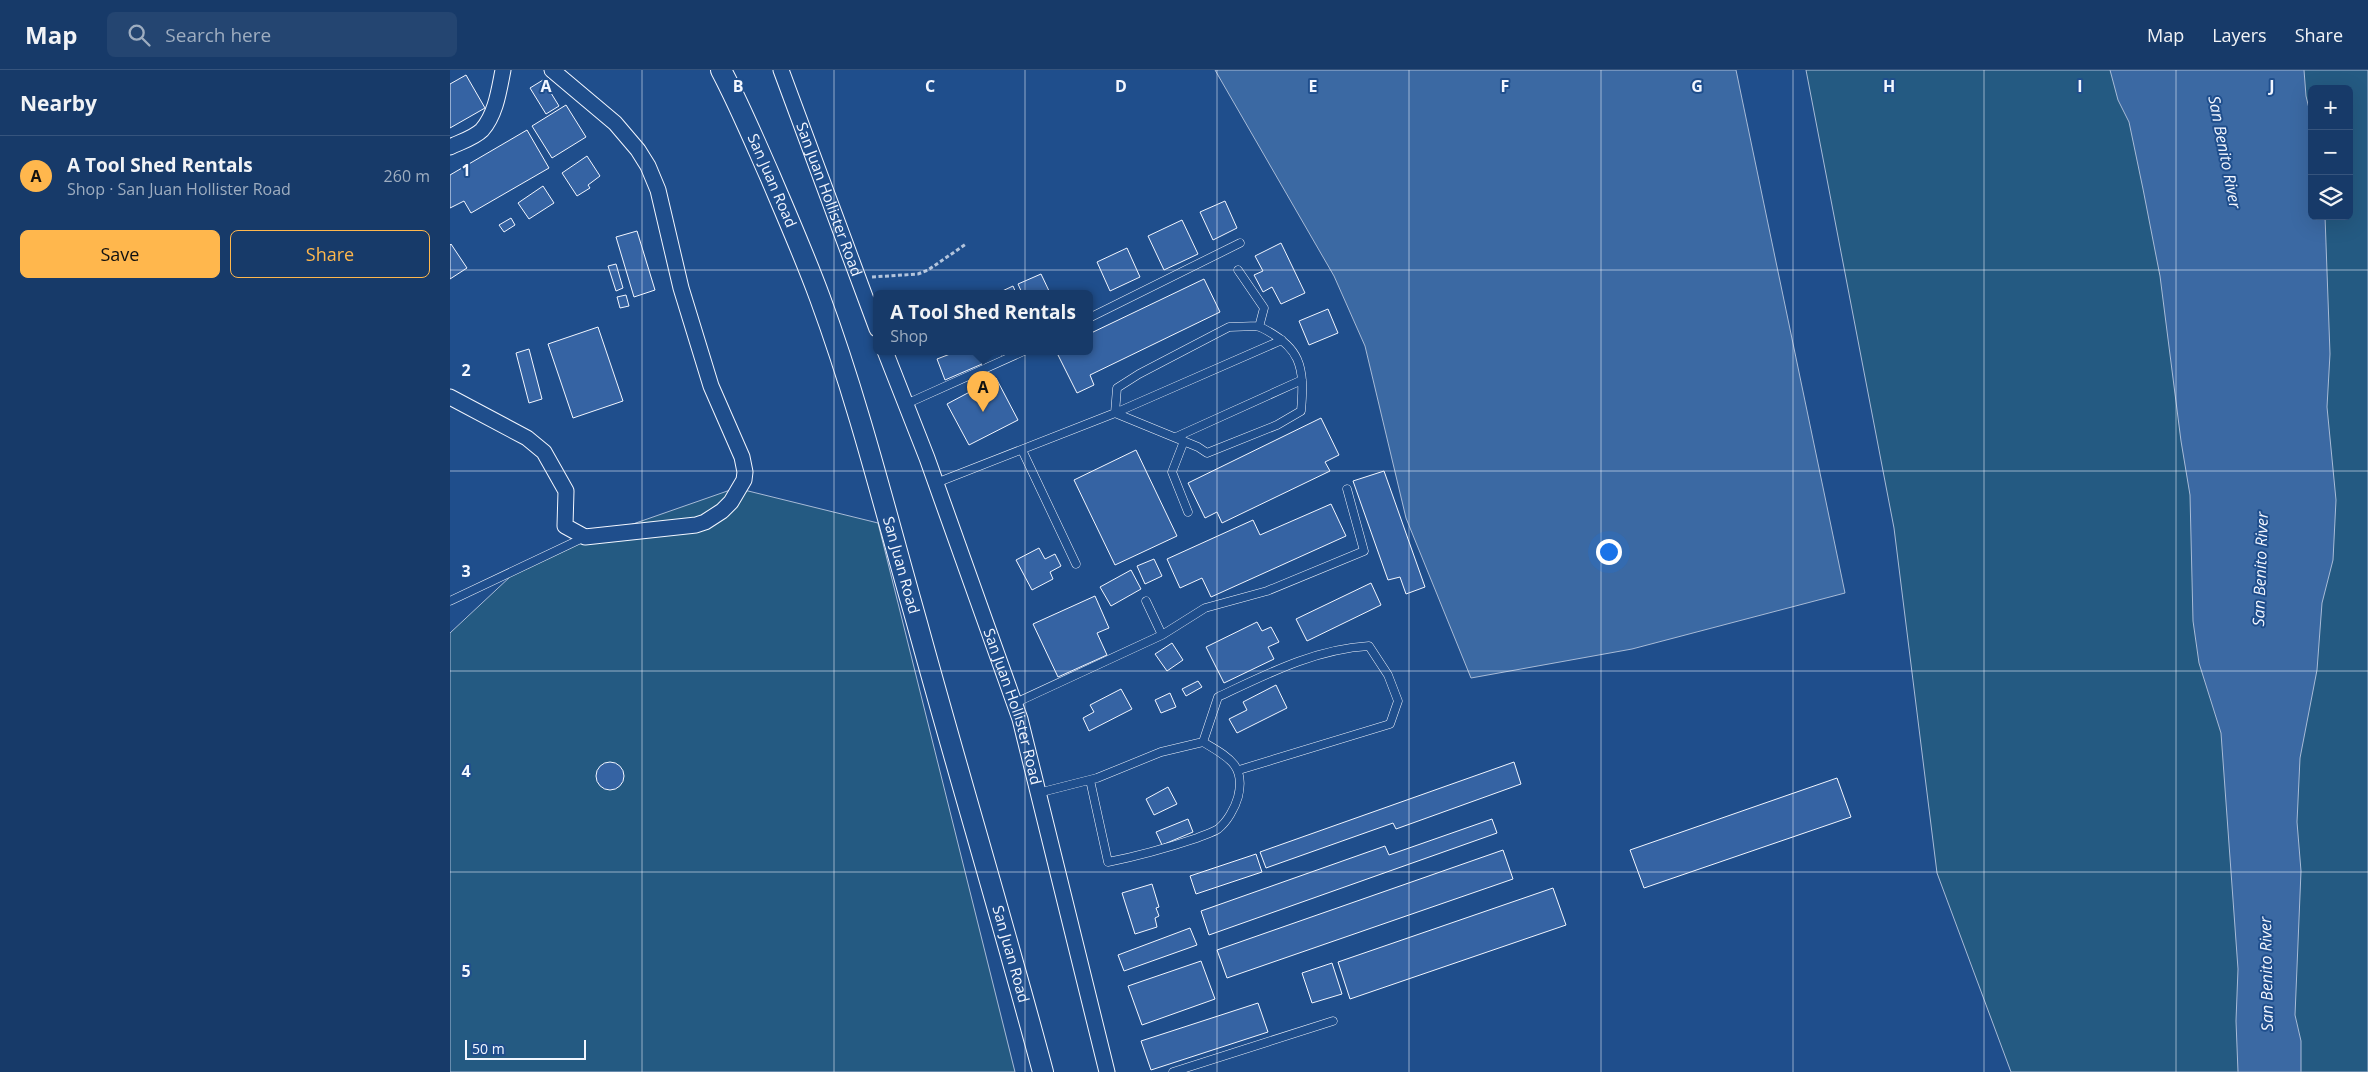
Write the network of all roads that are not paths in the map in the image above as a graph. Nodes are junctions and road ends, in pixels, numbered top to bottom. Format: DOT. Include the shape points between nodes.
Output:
graph roads {
  1 [pos="503,70"];
  2 [pos="552,70"];
  3 [pos="721,70"];
  4 [pos="781,70"];
  5 [pos="450,147"];
  6 [pos="1240,244"];
  7 [pos="1238,270"];
  8 [pos="1093,316"];
  9 [pos="873,319"];
  10 [pos="1259,327"];
  11 [pos="1282,340"];
  12 [pos="887,355"];
  13 [pos="1015,355"];
  14 [pos="1302,380"];
  15 [pos="450,397"];
  16 [pos="906,404"];
  17 [pos="1115,413"];
  18 [pos="1176,437"];
  19 [pos="1184,441"];
  20 [pos="1022,450"];
  21 [pos="936,483"];
  22 [pos="1346,489"];
  23 [pos="1188,512"];
  24 [pos="585,537"];
  25 [pos="1076,564"];
  26 [pos="450,601"];
  27 [pos="1146,601"];
  28 [pos="1162,635"];
  29 [pos="1015,703"];
  30 [pos="1204,742"];
  31 [pos="1239,770"];
  32 [pos="1090,780"];
  33 [pos="1038,793"];
  34 [pos="1333,1021"];
  35 [pos="1043,1072"];
  36 [pos="1107,1072"];
  37 [pos="1173,1072"];
  1 -- 5 [label="street" via="489,120 476,134"];
  2 -- 24 [label="street" via="615,123 648,166 658,190 681,288 711,386 745,464 744,480 737,494 705,522"];
  3 -- 35 [label="main road, San Juan Road" via="739,103 779,198 820,297 837,348 872,460"];
  4 -- 9 [label="street, San Juan Hollister Road"];
  6 -- 8 [label="lane"];
  7 -- 10 [label="lane" via="1264,308"];
  10 -- 11 [label="lane"];
  10 -- 17 [label="lane" via="1229,327 1138,374 1117,388"];
  11 -- 14 [label="lane" via="1297,354"];
  11 -- 17 [label="lane"];
  12 -- 16 [label="street, San Juan Hollister Road"];
  13 -- 16 [label="lane"];
  14 -- 18 [label="lane"];
  14 -- 19 [label="lane" via="1301,411 1277,425 1207,453"];
  15 -- 24 [label="street" via="527,438 544,452 566,491 565,526"];
  16 -- 21 [label="street, San Juan Hollister Road"];
  17 -- 18 [label="lane"];
  17 -- 20 [label="lane"];
  18 -- 19 [label="lane"];
  19 -- 23 [label="lane" via="1172,472"];
  20 -- 21 [label="lane"];
  20 -- 25 [label="lane"];
  21 -- 29 [label="street, San Juan Hollister Road"];
  22 -- 28 [label="lane" via="1364,551 1267,591 1205,608"];
  24 -- 26 [label="lane"];
  27 -- 28 [label="lane"];
  28 -- 29 [label="lane"];
  29 -- 33 [label="street, San Juan Hollister Road"];
  30 -- 31 [label="lane" via="1222,753"];
  30 -- 31 [label="lane" via="1218,697 1293,662 1349,647 1369,646 1388,675 1398,701 1390,724"];
  30 -- 32 [label="lane" via="1161,752"];
  31 -- 32 [label="lane" via="1236,803 1216,830 1158,852 1108,862"];
  32 -- 33 [label="lane"];
  33 -- 36 [label="street, San Juan Hollister Road"];
  34 -- 37 [label="lane"];
}
